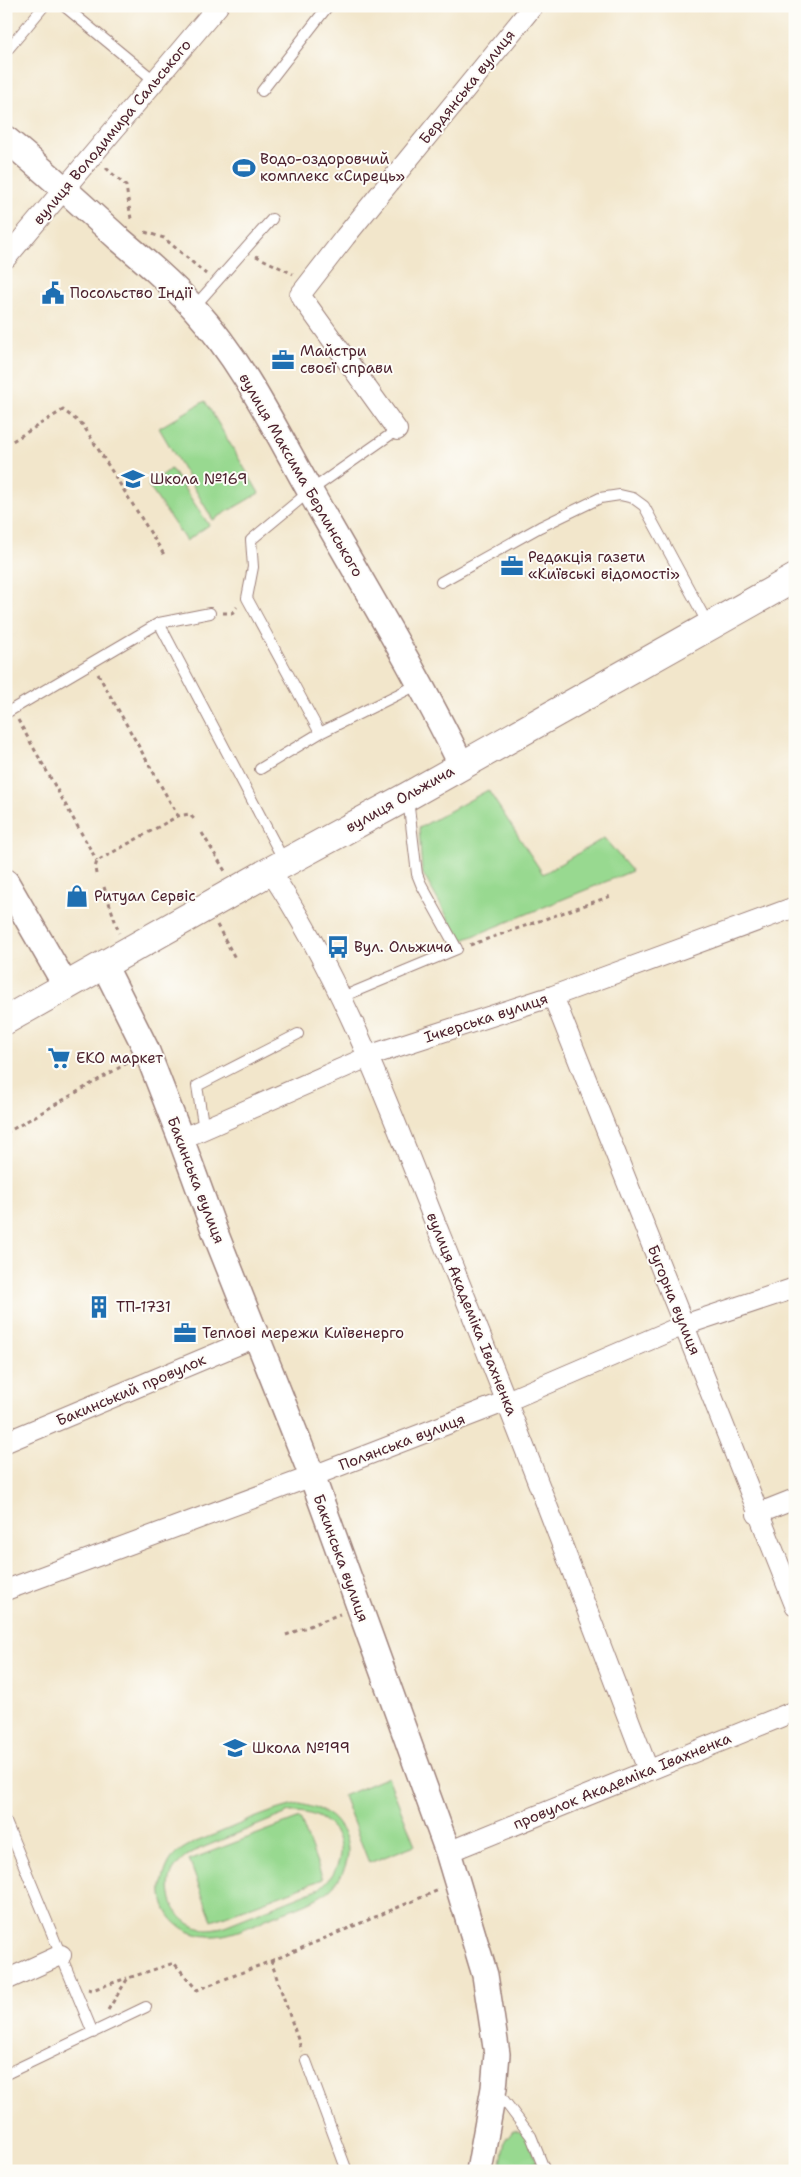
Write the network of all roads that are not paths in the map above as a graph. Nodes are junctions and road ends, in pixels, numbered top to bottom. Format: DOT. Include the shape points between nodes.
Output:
graph roads {
  1 [pos="44,6"];
  2 [pos="64,6"];
  3 [pos="218,6"];
  4 [pos="328,6"];
  5 [pos="533,6"];
  6 [pos="9,48"];
  7 [pos="155,81"];
  8 [pos="262,91"];
  9 [pos="6,139"];
  10 [pos="66,188"];
  11 [pos="272,220"];
  12 [pos="6,258"];
  13 [pos="194,308"];
  14 [pos="397,430"];
  15 [pos="310,491"];
  16 [pos="795,578"];
  17 [pos="441,582"];
  18 [pos="210,613"];
  19 [pos="159,623"];
  20 [pos="709,627"];
  21 [pos="420,683"];
  22 [pos="9,711"];
  23 [pos="320,733"];
  24 [pos="461,764"];
  25 [pos="260,769"];
  26 [pos="408,796"];
  27 [pos="277,867"];
  28 [pos="6,882"];
  29 [pos="795,907"];
  30 [pos="104,965"];
  31 [pos="66,986"];
  32 [pos="553,996"];
  33 [pos="342,997"];
  34 [pos="6,1020"];
  35 [pos="298,1034"];
  36 [pos="369,1057"];
  37 [pos="192,1135"];
  38 [pos="795,1288"];
  39 [pos="684,1326"];
  40 [pos="256,1337"];
  41 [pos="507,1401"];
  42 [pos="6,1442"];
  43 [pos="312,1476"];
  44 [pos="795,1499"];
  45 [pos="758,1514"];
  46 [pos="6,1590"];
  47 [pos="795,1605"];
  48 [pos="795,1711"];
  49 [pos="648,1770"];
  50 [pos="6,1822"];
  51 [pos="448,1852"];
  52 [pos="60,1954"];
  53 [pos="6,1980"];
  54 [pos="146,2007"];
  55 [pos="93,2033"];
  56 [pos="306,2061"];
  57 [pos="6,2074"];
  58 [pos="494,2088"];
  59 [pos="347,2171"];
  60 [pos="479,2171"];
  61 [pos="545,2171"];
  1 -- 6 [label="lane"];
  2 -- 7 [label="lane"];
  3 -- 7 [label="street, вулиця Володимира Сальського"];
  4 -- 8 [label="lane"];
  5 -- 14 [label="street, Бердянська вулиця" via="300,295"];
  7 -- 10 [label="street, вулиця Володимира Сальського"];
  9 -- 10 [label="street, вулиця Максима Берлинського"];
  10 -- 12 [label="street, вулиця Володимира Сальського"];
  10 -- 13 [label="street, вулиця Максима Берлинського"];
  11 -- 13 [label="lane"];
  13 -- 15 [label="street, вулиця Максима Берлинського" via="262,402"];
  14 -- 15 [label="lane"];
  15 -- 21 [label="street, вулиця Максима Берлинського"];
  15 -- 23 [label="lane" via="251,540 253,566 247,598"];
  16 -- 20 [label="main road, вулиця Ольжича"];
  17 -- 20 [label="lane" via="583,506 620,494 644,506"];
  18 -- 19 [label="lane"];
  19 -- 22 [label="lane"];
  19 -- 27 [label="lane"];
  20 -- 24 [label="main road, вулиця Ольжича"];
  21 -- 23 [label="lane"];
  21 -- 24 [label="street, вулиця Максима Берлинського"];
  23 -- 25 [label="lane"];
  24 -- 26 [label="main road, вулиця Ольжича"];
  26 -- 27 [label="main road, вулиця Ольжича"];
  26 -- 33 [label="lane" via="417,874 457,949"];
  27 -- 30 [label="main road, вулиця Ольжича"];
  27 -- 33 [label="street, вулиця Академіка Івахненка" via="304,928"];
  28 -- 31 [label="street"];
  29 -- 32 [label="street, Ічкерська вулиця"];
  30 -- 31 [label="main road, вулиця Ольжича"];
  30 -- 37 [label="street, Бакинська вулиця"];
  31 -- 34 [label="main road, вулиця Ольжича"];
  32 -- 36 [label="street, Ічкерська вулиця"];
  32 -- 39 [label="street, Бугорна вулиця"];
  33 -- 36 [label="street, вулиця Академіка Івахненка"];
  35 -- 37 [label="lane" via="197,1086"];
  36 -- 37 [label="street, Ічкерська вулиця"];
  36 -- 41 [label="street, вулиця Академіка Івахненка"];
  37 -- 40 [label="street, Бакинська вулиця"];
  38 -- 39 [label="street, Полянська вулиця"];
  39 -- 41 [label="street, Полянська вулиця"];
  39 -- 45 [label="street, Бугорна вулиця"];
  40 -- 42 [label="street, Бакинський провулок"];
  40 -- 43 [label="street, Бакинська вулиця"];
  41 -- 43 [label="street, Полянська вулиця"];
  41 -- 49 [label="street, вулиця Академіка Івахненка"];
  43 -- 46 [label="street, Полянська вулиця"];
  43 -- 51 [label="street, Бакинська вулиця"];
  44 -- 45 [label="street"];
  45 -- 47 [label="street, Бугорна вулиця"];
  48 -- 49 [label="street, провулок Академіка Івахненка"];
  49 -- 51 [label="street, провулок Академіка Івахненка"];
  50 -- 52 [label="lane"];
  51 -- 58 [label="street, Бакинська вулиця" via="485,1975 497,2054"];
  52 -- 53 [label="street"];
  52 -- 55 [label="lane"];
  54 -- 55 [label="lane"];
  55 -- 57 [label="lane"];
  56 -- 59 [label="lane"];
  58 -- 60 [label="street, Бакинська вулиця"];
  58 -- 61 [label="lane" via="531,2136"];
}
